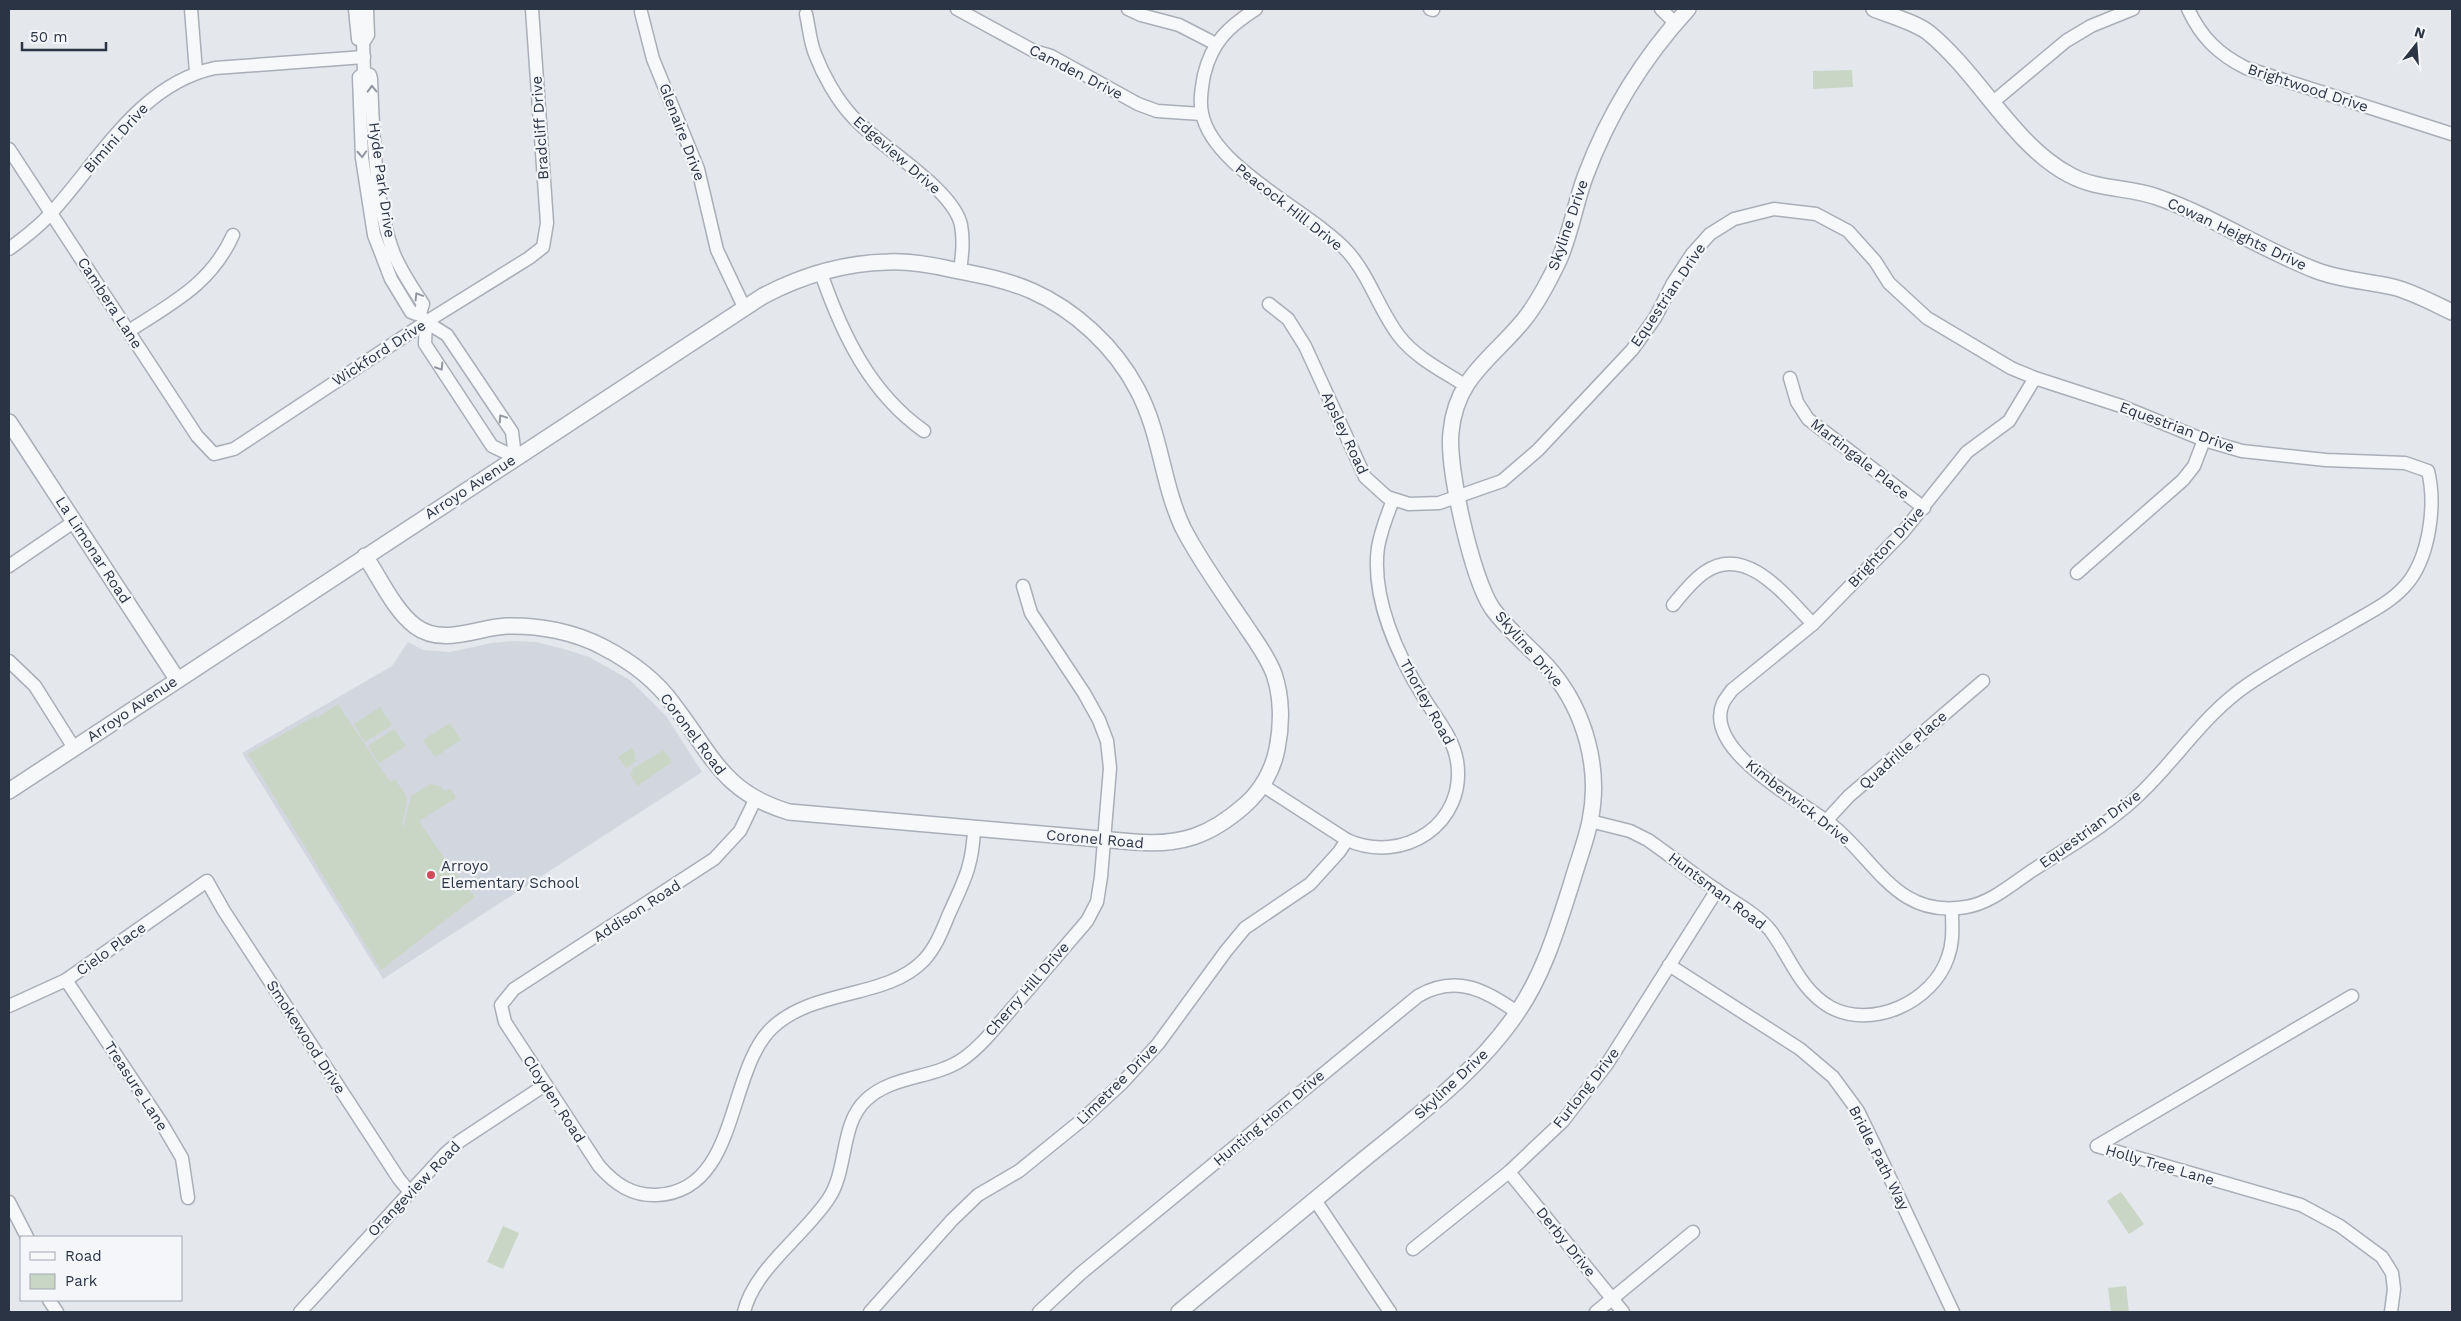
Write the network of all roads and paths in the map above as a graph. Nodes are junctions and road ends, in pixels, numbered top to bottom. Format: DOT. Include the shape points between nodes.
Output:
graph roads {
  1 [pos="191,9"];
  2 [pos="355,9"];
  3 [pos="367,9"];
  4 [pos="532,9"];
  5 [pos="957,9"];
  6 [pos="1128,9"];
  7 [pos="1256,9"];
  8 [pos="1662,9"];
  9 [pos="1688,9"];
  10 [pos="1874,9"];
  11 [pos="2134,9"];
  12 [pos="2188,9"];
  13 [pos="641,12"];
  14 [pos="806,14"];
  15 [pos="1675,23"];
  16 [pos="363,40"];
  17 [pos="1216,44"];
  18 [pos="364,57"];
  19 [pos="196,72"];
  20 [pos="1993,102"];
  21 [pos="1202,114"];
  22 [pos="2452,134"];
  23 [pos="9,149"];
  24 [pos="51,213"];
  25 [pos="233,235"];
  26 [pos="542,247"];
  27 [pos="9,249"];
  28 [pos="960,271"];
  29 [pos="821,273"];
  30 [pos="1270,304"];
  31 [pos="744,307"];
  32 [pos="2452,312"];
  33 [pos="423,318"];
  34 [pos="129,332"];
  35 [pos="1790,378"];
  36 [pos="2035,378"];
  37 [pos="1466,386"];
  38 [pos="9,422"];
  39 [pos="924,431"];
  40 [pos="2204,440"];
  41 [pos="214,454"];
  42 [pos="515,457"];
  43 [pos="1458,497"];
  44 [pos="1393,500"];
  45 [pos="1924,508"];
  46 [pos="75,522"];
  47 [pos="365,556"];
  48 [pos="9,566"];
  49 [pos="2077,573"];
  50 [pos="1023,586"];
  51 [pos="1673,605"];
  52 [pos="1813,624"];
  53 [pos="9,661"];
  54 [pos="177,679"];
  55 [pos="1983,681"];
  56 [pos="1722,704"];
  57 [pos="74,748"];
  58 [pos="1262,785"];
  59 [pos="9,791"];
  60 [pos="755,800"];
  61 [pos="1590,820"];
  62 [pos="1826,821"];
  63 [pos="974,828"];
  64 [pos="1105,839"];
  65 [pos="1347,840"];
  66 [pos="207,881"];
  67 [pos="1716,890"];
  68 [pos="1952,909"];
  69 [pos="1670,965"];
  70 [pos="66,980"];
  71 [pos="2352,996"];
  72 [pos="501,1005"];
  73 [pos="9,1006"];
  74 [pos="1518,1013"];
  75 [pos="545,1085"];
  76 [pos="1509,1172"];
  77 [pos="409,1191"];
  78 [pos="188,1198"];
  79 [pos="1316,1200"];
  80 [pos="9,1202"];
  81 [pos="1693,1232"];
  82 [pos="26,1236"];
  83 [pos="1413,1249"];
  84 [pos="1612,1299"];
  85 [pos="50,1301"];
  86 [pos="57,1312"];
  87 [pos="300,1312"];
  88 [pos="744,1312"];
  89 [pos="870,1312"];
  90 [pos="1039,1312"];
  91 [pos="1179,1312"];
  92 [pos="1390,1312"];
  93 [pos="1596,1312"];
  94 [pos="1623,1312"];
  95 [pos="1953,1312"];
  96 [pos="2391,1312"];
  1 -- 19 [label="street"];
  2 -- 16 [label="street, Hyde Park Drive" via="356,34 358,40"];
  3 -- 16 [label="street, Hyde Park Drive" via="368,35"];
  4 -- 26 [label="street, Bradcliff Drive" via="547,223"];
  5 -- 21 [label="street, Camden Drive" via="1138,104 1157,111"];
  6 -- 17 [label="street" via="1179,25"];
  7 -- 17 [label="street, Peacock Hill Drive" via="1230,26"];
  8 -- 15 [label="street"];
  9 -- 15 [label="street, Skyline Drive"];
  10 -- 20 [label="street, Cowan Heights Drive" via="1928,32"];
  11 -- 20 [label="street" via="2091,26 2066,41"];
  12 -- 22 [label="street, Brightwood Drive" via="2197,28 2212,46 2246,68"];
  13 -- 31 [label="street, Glenaire Drive" via="653,59 698,169 717,250"];
  14 -- 28 [label="street, Edgeview Drive" via="815,54 851,115 875,140 939,191 954,209 961,224"];
  15 -- 37 [label="street, Skyline Drive" via="1634,79 1603,134 1584,180 1564,249 1546,285 1525,319 1482,362"];
  16 -- 18 [label="street, Hyde Park Drive"];
  17 -- 21 [label="street, Peacock Hill Drive" via="1206,65 1201,89"];
  18 -- 19 [label="street, Bimini Drive" via="248,64"];
  18 -- 33 [label="street, Hyde Park Drive" via="364,73 359,76 362,158 374,235 391,279 411,312"];
  19 -- 24 [label="street, Bimini Drive" via="170,85 138,111"];
  20 -- 32 [label="street, Cowan Heights Drive" via="2034,149 2071,176 2096,185 2155,196 2183,206 2315,270 2395,288"];
  21 -- 37 [label="street, Peacock Hill Drive" via="1213,138 1227,157 1348,252 1407,346"];
  23 -- 24 [label="street, Cambera Lane"];
  24 -- 27 [label="street, Bimini Drive"];
  24 -- 34 [label="street, Cambera Lane"];
  25 -- 34 [label="street" via="226,252 194,289"];
  26 -- 33 [label="street, Wickford Drive" via="493,282"];
  28 -- 29 [label="street, Arroyo Avenue" via="890,261 846,266"];
  28 -- 58 [label="street, Coronel Road" via="1010,283 1052,302 1099,338 1126,370 1159,443 1172,500 1194,551 1259,646 1275,676 1280,703 1279,742"];
  29 -- 31 [label="street, Arroyo Avenue" via="781,286"];
  29 -- 39 [label="street" via="834,311 854,352 887,400"];
  30 -- 44 [label="street, Apsley Road" via="1288,319 1305,346 1364,477 1376,490"];
  31 -- 42 [label="street, Arroyo Avenue"];
  33 -- 41 [label="street, Wickford Drive" via="234,449"];
  42 -- 33 [label="street, Hyde Park Drive, one-way" via="512,432 447,335"];
  33 -- 42 [label="street, one-way" via="426,344 492,446"];
  34 -- 41 [label="street, Cambera Lane" via="197,436"];
  35 -- 45 [label="street, Martingale Place" via="1797,402 1808,419"];
  36 -- 40 [label="street, Equestrian Drive" via="2128,409"];
  36 -- 43 [label="street, Equestrian Drive" via="2011,368 1927,318 1889,283 1848,231 1816,214 1774,209 1754,212 1734,219 1710,234 1673,282 1655,318 1632,350 1538,450 1502,481"];
  36 -- 45 [label="street, Brighton Drive" via="2009,421 1968,452"];
  37 -- 43 [label="street, Skyline Drive" via="1456,408 1450,434 1451,462"];
  38 -- 46 [label="street, La Limonar Road"];
  40 -- 49 [label="street" via="2194,466 2183,480"];
  40 -- 68 [label="street, Equestrian Drive" via="2242,451 2326,460 2405,463 2428,471 2432,488 2428,530 2423,554 2411,579 2391,600 2224,702 2198,727 2142,793 2102,825 1990,899 1978,905"];
  42 -- 47 [label="street, Arroyo Avenue"];
  43 -- 44 [label="street, Apsley Road" via="1424,504"];
  43 -- 61 [label="street, Skyline Drive" via="1476,572 1490,605 1560,682 1580,720 1592,763"];
  44 -- 65 [label="street, Thorley Road" via="1378,548 1382,601 1402,658 1452,744 1457,781 1452,801 1440,821 1415,841 1387,849 1360,846"];
  45 -- 52 [label="street, Brighton Drive"];
  46 -- 48 [label="street"];
  46 -- 54 [label="street, La Limonar Road"];
  47 -- 54 [label="street, Arroyo Avenue"];
  47 -- 60 [label="street, Coronel Road" via="408,620 430,634 454,636 490,628 526,627 578,636 619,655 656,684 724,776"];
  50 -- 64 [label="street, Cherry Hill Drive" via="1031,613 1084,693 1107,741 1110,768"];
  51 -- 52 [label="street" via="1705,572 1719,566 1735,565 1751,568 1765,576"];
  52 -- 56 [label="street, Brighton Drive" via="1732,690"];
  53 -- 57 [label="street" via="36,686"];
  54 -- 57 [label="street, Arroyo Avenue"];
  55 -- 62 [label="street, Quadrille Place" via="1848,796"];
  56 -- 62 [label="street, Kimberwick Drive" via="1721,721 1728,740 1742,759 1778,789"];
  57 -- 59 [label="street, Arroyo Avenue"];
  58 -- 64 [label="street, Coronel Road" via="1250,801 1226,821 1187,840 1153,844"];
  58 -- 65 [label="street, Thorley Road"];
  60 -- 63 [label="street, Coronel Road" via="781,810 809,815"];
  60 -- 72 [label="street, Addison Road" via="740,831 714,859 514,990"];
  61 -- 67 [label="street, Huntsman Road" via="1630,831 1648,840"];
  61 -- 74 [label="street, Skyline Drive" via="1552,942"];
  62 -- 68 [label="street, Kimberwick Drive" via="1855,846 1897,892 1917,903"];
  63 -- 64 [label="street, Coronel Road"];
  63 -- 75 [label="street, Cloyden Road" via="973,854 967,876 936,944 923,961 894,981 801,1008 771,1029 748,1068 719,1151 692,1183 674,1193 659,1195 644,1195 619,1185 599,1166"];
  64 -- 88 [label="street, Cherry Hill Drive" via="1099,890 1087,921 1004,1018 963,1059 949,1067 883,1088 865,1100 851,1125 830,1196 761,1279 748,1298"];
  65 -- 89 [label="street, Limetree Drive" via="1310,884 1246,928 1158,1044 1122,1083 1019,1171 978,1195"];
  66 -- 70 [label="street, Cielo Place"];
  66 -- 77 [label="street, Smokewood Drive"];
  67 -- 68 [label="street, Huntsman Road" via="1769,929 1795,973 1822,1002 1852,1015 1887,1013 1904,1006 1933,985 1948,959 1952,943"];
  67 -- 69 [label="street, Furlong Drive"];
  69 -- 76 [label="street, Furlong Drive" via="1607,1064 1563,1121"];
  69 -- 95 [label="street, Bridle Path Way" via="1800,1049 1833,1077 1858,1111"];
  70 -- 73 [label="street, Cielo Place"];
  70 -- 78 [label="street, Treasure Lane" via="182,1158"];
  71 -- 96 [label="street, Holly Tree Lane" via="2097,1146 2301,1205 2340,1226 2382,1257 2392,1273"];
  72 -- 75 [label="street, Cloyden Road" via="505,1022"];
  74 -- 79 [label="street, Skyline Drive" via="1460,1079"];
  74 -- 90 [label="street, Hunting Horn Drive" via="1487,992 1473,988 1444,986 1418,996 1080,1274"];
  75 -- 77 [label="street, Orangeview Road" via="460,1141"];
  76 -- 83 [label="street, Furlong Drive"];
  76 -- 84 [label="street, Derby Drive"];
  77 -- 87 [label="street, Orangeview Road"];
  79 -- 91 [label="street, Skyline Drive"];
  79 -- 92 [label="street"];
  80 -- 82 [label="street"];
  81 -- 84 [label="street"];
  84 -- 93 [label="street"];
  84 -- 94 [label="street, Derby Drive"];
  85 -- 86 [label="street"];
}
